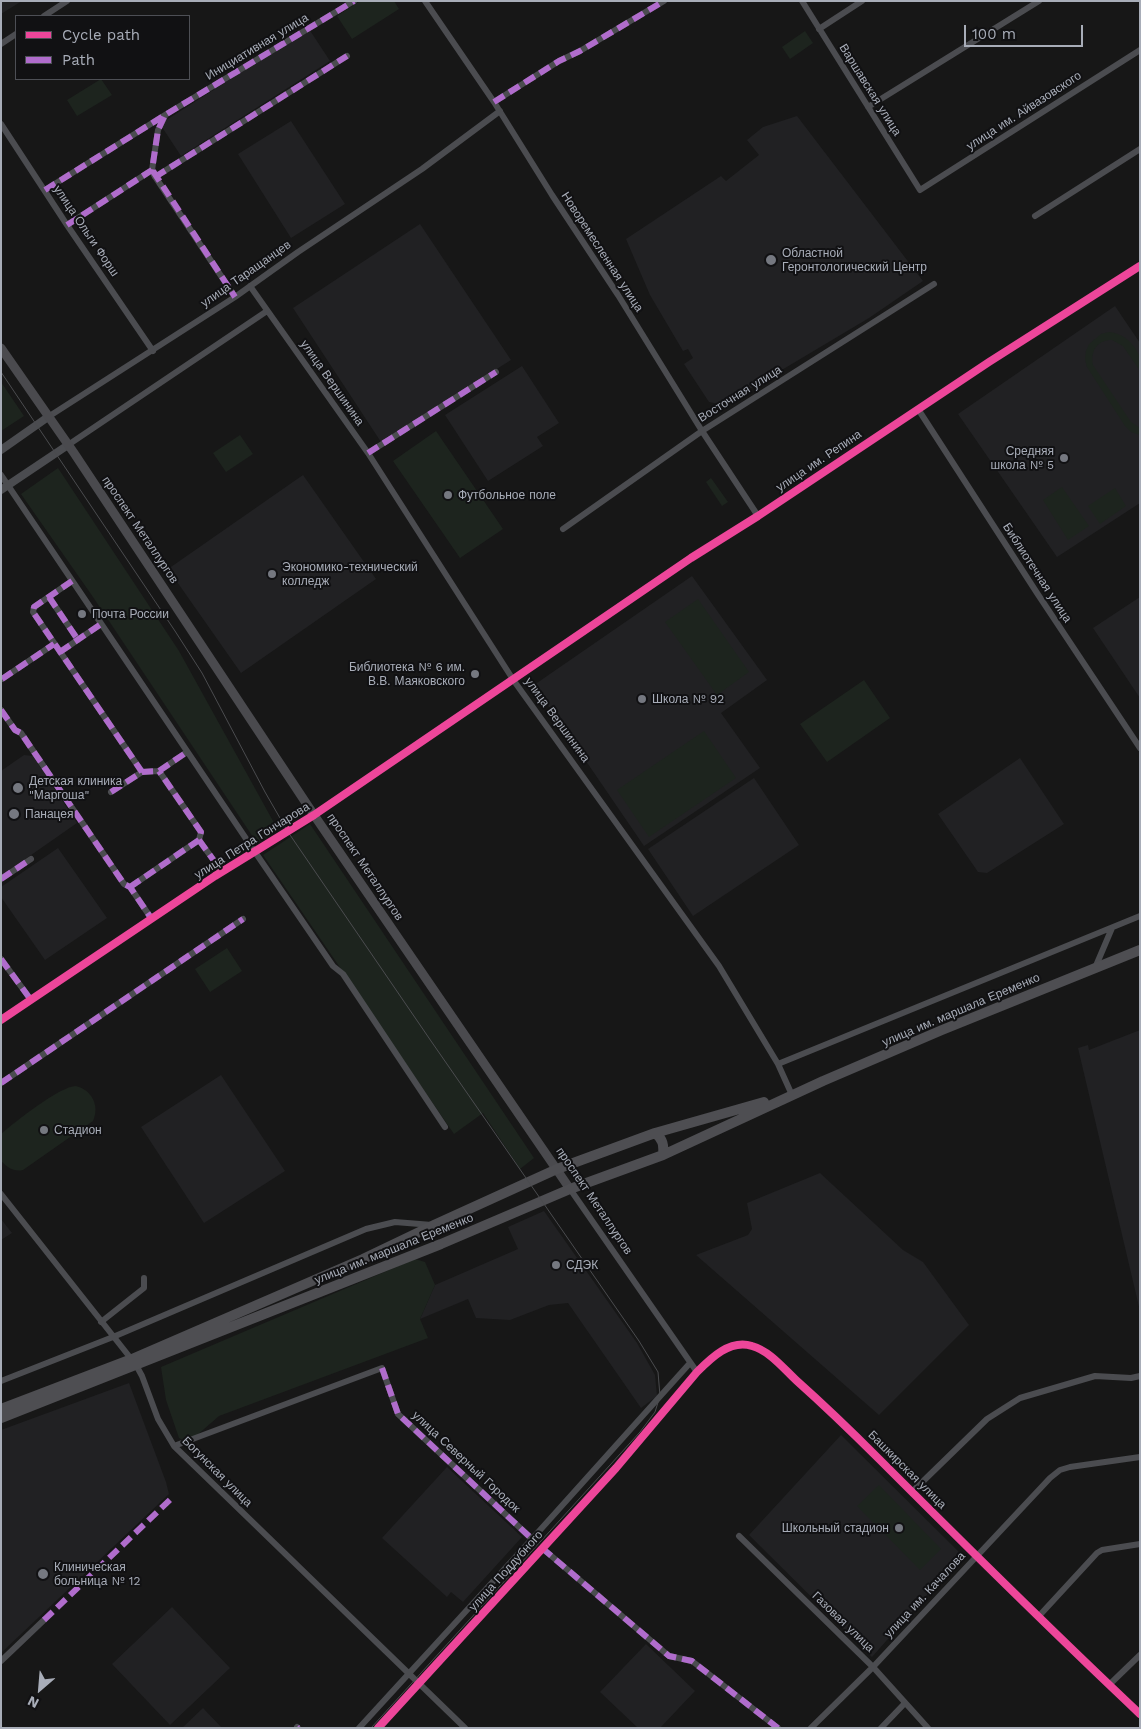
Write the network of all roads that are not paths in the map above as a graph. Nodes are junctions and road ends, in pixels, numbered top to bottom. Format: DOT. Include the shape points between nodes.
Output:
graph roads {
  1 [pos="68,1"];
  2 [pos="354,1"];
  3 [pos="425,1"];
  4 [pos="664,1"];
  5 [pos="802,1"];
  6 [pos="862,1"];
  7 [pos="1039,1"];
  8 [pos="46,15"];
  9 [pos="819,29"];
  10 [pos="15,35"];
  11 [pos="1,44"];
  12 [pos="1140,50"];
  13 [pos="347,56"];
  14 [pos="494,102"];
  15 [pos="868,107"];
  16 [pos="500,111"];
  17 [pos="165,115"];
  18 [pos="1,124"];
  19 [pos="1140,149"];
  20 [pos="152,170"];
  21 [pos="155,177"];
  22 [pos="44,190"];
  23 [pos="920,190"];
  24 [pos="1035,216"];
  25 [pos="67,225"];
  26 [pos="1140,266"];
  27 [pos="934,284"];
  28 [pos="250,286"];
  29 [pos="235,297"];
  30 [pos="267,312"];
  31 [pos="1,348"];
  32 [pos="153,350"];
  33 [pos="496,372"];
  34 [pos="918,409"];
  35 [pos="48,418"];
  36 [pos="702,431"];
  37 [pos="68,445"];
  38 [pos="1,450"];
  39 [pos="368,453"];
  40 [pos="1,475"];
  41 [pos="5,488"];
  42 [pos="758,516"];
  43 [pos="564,529"];
  44 [pos="72,581"];
  45 [pos="49,597"];
  46 [pos="101,624"];
  47 [pos="78,640"];
  48 [pos="54,644"];
  49 [pos="60,652"];
  50 [pos="2,679"];
  51 [pos="514,680"];
  52 [pos="1,710"];
  53 [pos="1140,748"];
  54 [pos="187,752"];
  55 [pos="159,771"];
  56 [pos="142,772"];
  57 [pos="111,792"];
  58 [pos="314,815"];
  59 [pos="199,840"];
  60 [pos="254,852"];
  61 [pos="31,860"];
  62 [pos="222,872"];
  63 [pos="1,879"];
  64 [pos="130,887"];
  65 [pos="1140,916"];
  66 [pos="152,918"];
  67 [pos="243,919"];
  68 [pos="1112,928"];
  69 [pos="1140,950"];
  70 [pos="1,958"];
  71 [pos="1095,968"];
  72 [pos="31,1000"];
  73 [pos="1,1020"];
  74 [pos="778,1064"];
  75 [pos="1,1084"];
  76 [pos="792,1095"];
  77 [pos="445,1127"];
  78 [pos="655,1133"];
  79 [pos="663,1154"];
  80 [pos="557,1169"];
  81 [pos="570,1188"];
  82 [pos="1,1194"];
  83 [pos="434,1225"];
  84 [pos="441,1244"];
  85 [pos="144,1278"];
  86 [pos="101,1322"];
  87 [pos="113,1337"];
  88 [pos="134,1362"];
  89 [pos="690,1364"];
  90 [pos="696,1372"];
  91 [pos="1140,1376"];
  92 [pos="1,1381"];
  93 [pos="1,1409"];
  94 [pos="1,1418"];
  95 [pos="648,1428"];
  96 [pos="174,1446"];
  97 [pos="1140,1458"];
  98 [pos="912,1492"];
  99 [pos="739,1536"];
  100 [pos="532,1539"];
  101 [pos="1140,1544"];
  102 [pos="542,1548"];
  103 [pos="977,1556"];
  104 [pos="1039,1616"];
  105 [pos="44,1620"];
  106 [pos="1140,1655"];
  107 [pos="1,1661"];
  108 [pos="873,1667"];
  109 [pos="409,1675"];
  110 [pos="419,1684"];
  111 [pos="1110,1685"];
  112 [pos="905,1703"];
  113 [pos="1140,1714"];
  114 [pos="359,1728"];
  115 [pos="378,1728"];
  116 [pos="465,1728"];
  117 [pos="778,1728"];
  118 [pos="811,1728"];
  119 [pos="881,1728"];
  120 [pos="928,1728"];
  1 -- 8 [label="street"];
  2 -- 17 [label="street, Инициативная улица"];
  3 -- 14 [label="street, Новоремесленная улица"];
  4 -- 14 [label="street"];
  5 -- 9 [label="street, Варшавская улица"];
  6 -- 9 [label="street"];
  7 -- 15 [label="street"];
  9 -- 15 [label="street, Варшавская улица"];
  10 -- 11 [label="street"];
  12 -- 23 [label="street, улица им. Айвазовского"];
  13 -- 21 [label="street"];
  14 -- 16 [label="street, Новоремесленная улица"];
  15 -- 23 [label="street, Варшавская улица"];
  16 -- 28 [label="street, улица Таращанцев" via="422,169"];
  16 -- 36 [label="street, Новоремесленная улица"];
  17 -- 20 [label="street" via="158,130"];
  17 -- 22 [label="street, Инициативная улица"];
  18 -- 22 [label="street, улица Ольги Форш"];
  19 -- 24 [label="street"];
  20 -- 21 [label="street"];
  20 -- 25 [label="street"];
  21 -- 29 [label="street"];
  22 -- 25 [label="street, улица Ольги Форш"];
  25 -- 32 [label="street, улица Ольги Форш"];
  26 -- 34 [label="street, улица им. Репина"];
  27 -- 36 [label="street, Восточная улица"];
  28 -- 29 [label="street, улица Таращанцев"];
  28 -- 30 [label="street, улица Вершинина"];
  29 -- 32 [label="street, улица Таращанцев"];
  30 -- 37 [label="street"];
  30 -- 39 [label="street, улица Вершинина"];
  31 -- 35 [label="main road, проспект Металлургов"];
  32 -- 35 [label="street, улица Таращанцев"];
  33 -- 39 [label="street"];
  34 -- 42 [label="street, улица им. Репина"];
  34 -- 53 [label="street, Библиотечная улица"];
  35 -- 37 [label="main road, проспект Металлургов"];
  35 -- 38 [label="street, улица Таращанцев"];
  36 -- 42 [label="street, Новоремесленная улица"];
  36 -- 43 [label="street, Восточная улица"];
  37 -- 41 [label="street"];
  37 -- 58 [label="main road, проспект Металлургов"];
  39 -- 51 [label="street, улица Вершинина"];
  40 -- 41 [label="street"];
  41 -- 44 [label="street"];
  42 -- 51 [label="street, улица им. Репина" via="691,558"];
  44 -- 45 [label="street"];
  44 -- 46 [label="street"];
  45 -- 47 [label="street"];
  45 -- 48 [label="street" via="34,607 34,612"];
  46 -- 47 [label="street"];
  46 -- 54 [label="street"];
  47 -- 49 [label="street"];
  48 -- 49 [label="street"];
  48 -- 50 [label="street"];
  49 -- 56 [label="street"];
  51 -- 58 [label="street, улица Петра Гончарова"];
  51 -- 74 [label="street, улица Вершинина" via="719,966"];
  52 -- 64 [label="street" via="27,741 124,884"];
  54 -- 55 [label="street"];
  54 -- 60 [label="street"];
  55 -- 56 [label="street"];
  55 -- 59 [label="street" via="201,832"];
  56 -- 57 [label="street"];
  58 -- 60 [label="street, улица Петра Гончарова"];
  58 -- 80 [label="main road, проспект Металлургов"];
  59 -- 62 [label="street"];
  59 -- 64 [label="street"];
  60 -- 62 [label="street, улица Петра Гончарова"];
  60 -- 77 [label="street" via="333,966 343,974"];
  61 -- 63 [label="street"];
  62 -- 66 [label="street, улица Петра Гончарова"];
  64 -- 66 [label="street"];
  65 -- 68 [label="street"];
  66 -- 72 [label="street, улица Петра Гончарова"];
  67 -- 75 [label="street"];
  68 -- 71 [label="street"];
  68 -- 74 [label="street"];
  69 -- 71 [label="highway, улица им. маршала Еременко"];
  70 -- 72 [label="street"];
  71 -- 76 [label="highway, улица им. маршала Еременко"];
  72 -- 73 [label="street, улица Петра Гончарова"];
  74 -- 76 [label="street, улица Вершинина"];
  76 -- 78 [label="highway, улица им. маршала Еременко"];
  76 -- 79 [label="highway, улица им. маршала Еременко"];
  78 -- 79 [label="highway" via="661,1138"];
  78 -- 80 [label="highway, улица им. маршала Еременко"];
  79 -- 81 [label="highway, улица им. маршала Еременко"];
  80 -- 81 [label="main road, проспект Металлургов"];
  80 -- 83 [label="highway, улица им. маршала Еременко"];
  81 -- 84 [label="highway, улица им. маршала Еременко"];
  81 -- 89 [label="street, проспект Металлургов"];
  82 -- 86 [label="street, Богунская улица"];
  83 -- 84 [label="highway" via="432,1233"];
  83 -- 87 [label="street" via="395,1222 366,1229"];
  83 -- 88 [label="highway, улица им. маршала Еременко"];
  84 -- 88 [label="highway, улица им. маршала Еременко"];
  85 -- 86 [label="street" via="144,1288"];
  86 -- 87 [label="street, Богунская улица"];
  87 -- 88 [label="street, Богунская улица"];
  87 -- 92 [label="street"];
  88 -- 93 [label="highway, улица им. маршала Еременко"];
  88 -- 94 [label="highway, улица им. маршала Еременко"];
  88 -- 96 [label="street, Богунская улица" via="158,1420"];
  89 -- 90 [label="street, проспект Металлургов"];
  89 -- 100 [label="street, улица Поддубного"];
  90 -- 95 [label="street, Башкирская улица"];
  90 -- 98 [label="street, Башкирская улица" via="722,1351 738,1345 761,1350 840,1420"];
  91 -- 98 [label="street" via="1095,1376 1020,1398 987,1419"];
  95 -- 102 [label="street, улица Поддубного"];
  96 -- 100 [label="street, улица Северный Городок" via="382,1368 398,1414"];
  96 -- 109 [label="street, Богунская улица"];
  97 -- 103 [label="street, улица им. Качалова" via="1060,1470"];
  98 -- 103 [label="street, Башкирская улица"];
  99 -- 108 [label="street, Газовая улица"];
  100 -- 109 [label="street, улица Поддубного"];
  101 -- 104 [label="street" via="1096,1553"];
  102 -- 110 [label="street, улица Поддубного"];
  102 -- 117 [label="street" via="669,1656 692,1661"];
  103 -- 104 [label="street, Башкирская улица"];
  103 -- 108 [label="street, улица им. Качалова"];
  104 -- 111 [label="street, Башкирская улица"];
  105 -- 107 [label="street"];
  106 -- 111 [label="street"];
  108 -- 112 [label="street, Газовая улица"];
  108 -- 118 [label="street, улица им. Качалова"];
  109 -- 110 [label="street, Богунская улица"];
  109 -- 114 [label="street, улица Поддубного"];
  110 -- 115 [label="street, улица Поддубного"];
  110 -- 116 [label="street, Богунская улица"];
  111 -- 113 [label="street, Башкирская улица"];
  112 -- 119 [label="street"];
  112 -- 120 [label="street, Газовая улица"];
}
